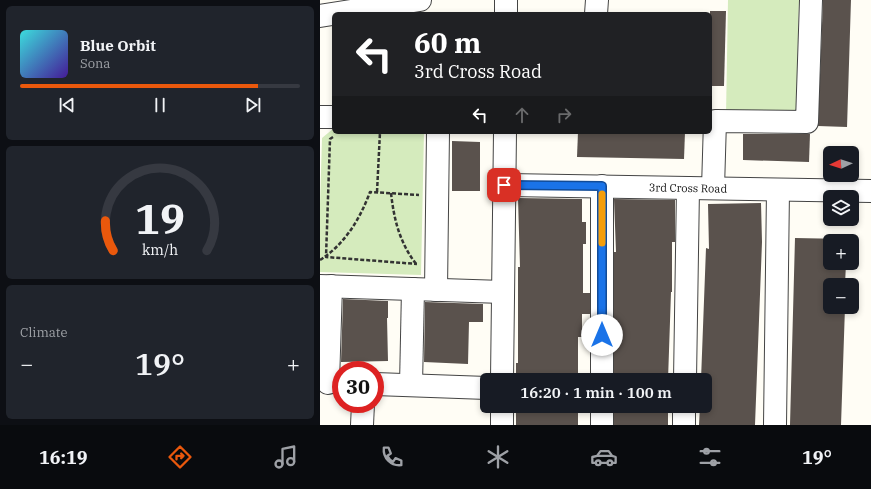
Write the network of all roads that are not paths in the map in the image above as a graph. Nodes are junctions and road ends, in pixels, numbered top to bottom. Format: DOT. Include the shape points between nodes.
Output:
graph roads {
  1 [pos="420,0"];
  2 [pos="425,0"];
  3 [pos="506,0"];
  4 [pos="597,0"];
  5 [pos="811,0"];
  6 [pos="345,12"];
  7 [pos="425,12"];
  8 [pos="506,12"];
  9 [pos="596,12"];
  10 [pos="320,117"];
  11 [pos="712,121"];
  12 [pos="332,125"];
  13 [pos="438,134"];
  14 [pos="505,134"];
  15 [pos="504,185"];
  16 [pos="602,186"];
  17 [pos="688,188"];
  18 [pos="713,188"];
  19 [pos="778,190"];
  20 [pos="871,191"];
  21 [pos="326,286"];
  22 [pos="436,288"];
  23 [pos="413,289"];
  24 [pos="503,292"];
  25 [pos="502,373"];
  26 [pos="602,373"];
  27 [pos="684,373"];
  28 [pos="330,383"];
  29 [pos="384,384"];
  30 [pos="411,385"];
  31 [pos="480,388"];
  32 [pos="362,413"];
  33 [pos="502,413"];
  34 [pos="602,413"];
  35 [pos="684,413"];
  36 [pos="362,425"];
  37 [pos="502,425"];
  38 [pos="602,425"];
  39 [pos="684,425"];
  40 [pos="775,425"];
  1 -- 6 [label="street"];
  2 -- 7 [label="street"];
  3 -- 8 [label="street"];
  4 -- 9 [label="street"];
  5 -- 11 [label="street" via="807,122"];
  10 -- 12 [label="street"];
  11 -- 18 [label="street"];
  13 -- 22 [label="street" via="425,193"];
  14 -- 15 [label="street"];
  15 -- 16 [label="street, 3rd Cross Road"];
  15 -- 24 [label="street"];
  16 -- 17 [label="street, 3rd Cross Road"];
  16 -- 26 [label="street"];
  17 -- 18 [label="street, 3rd Cross Road"];
  17 -- 27 [label="street"];
  18 -- 19 [label="street, 3rd Cross Road"];
  19 -- 20 [label="street, 3rd Cross Road"];
  19 -- 40 [label="street"];
  21 -- 23 [label="street"];
  21 -- 28 [label="street"];
  22 -- 23 [label="street"];
  22 -- 24 [label="street"];
  23 -- 30 [label="street"];
  24 -- 25 [label="street"];
  29 -- 30 [label="street"];
  30 -- 31 [label="street"];
  32 -- 36 [label="street"];
  33 -- 37 [label="street"];
  34 -- 38 [label="street"];
  35 -- 39 [label="street"];
}
